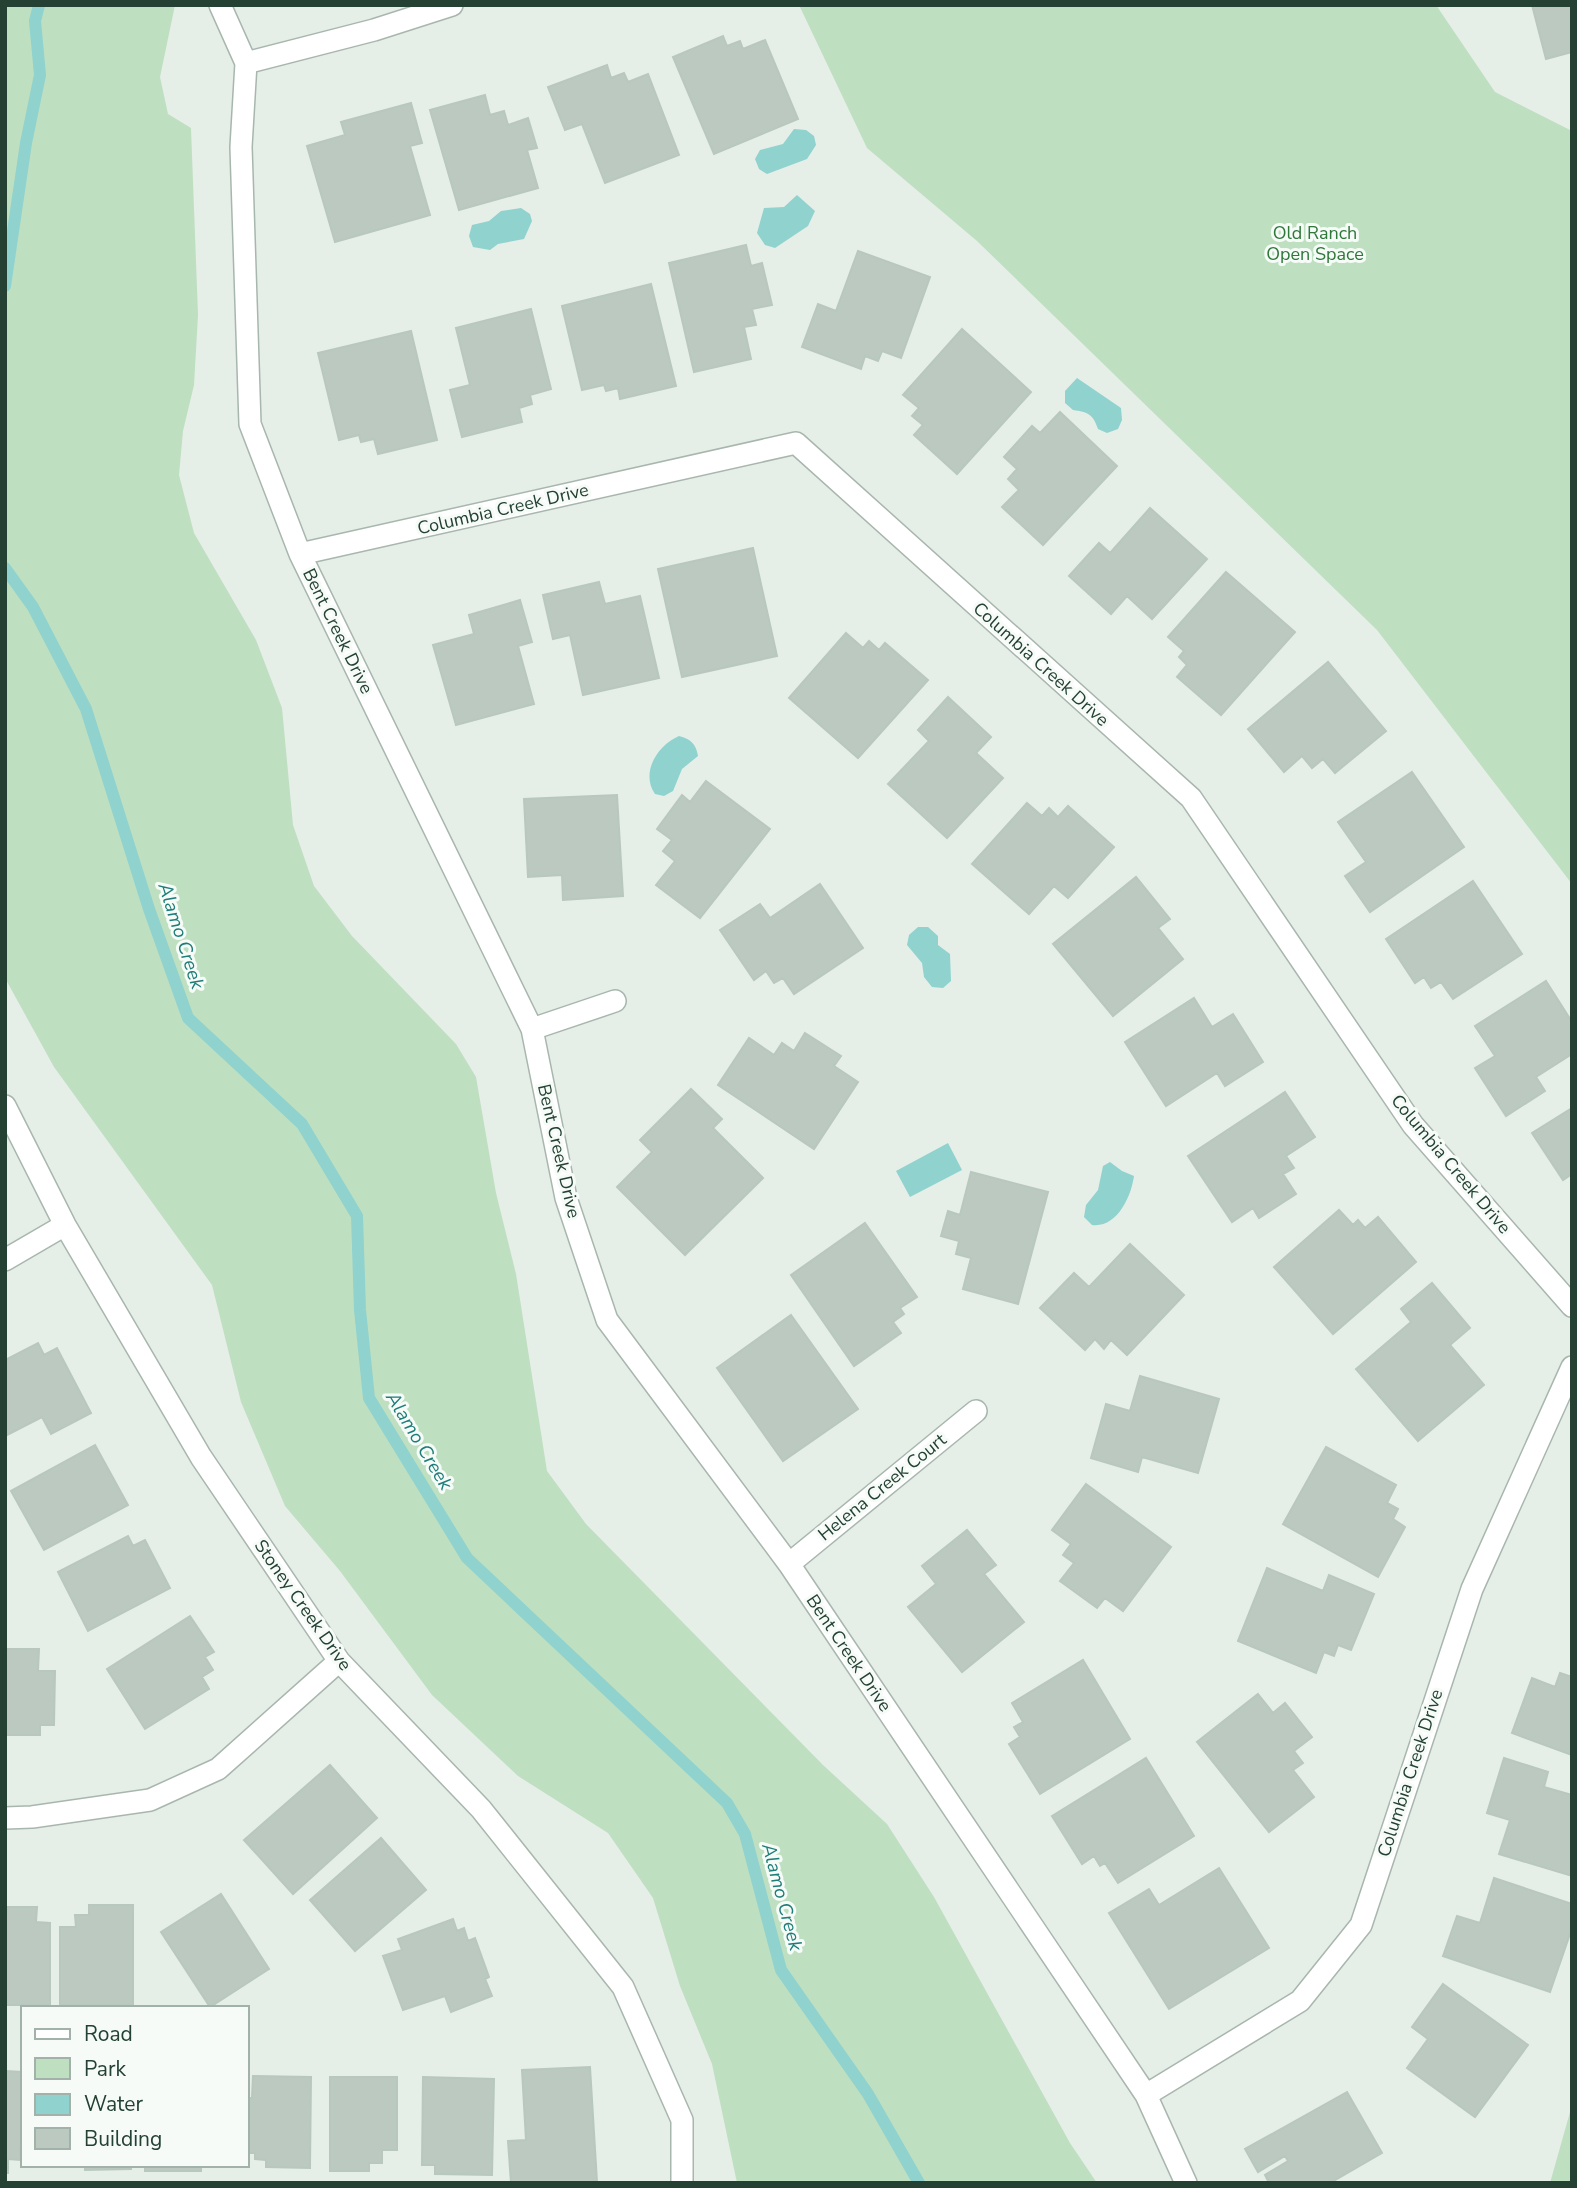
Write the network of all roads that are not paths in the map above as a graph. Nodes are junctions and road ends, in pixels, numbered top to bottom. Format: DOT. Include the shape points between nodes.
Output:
graph roads {
  1 [pos="220,5"];
  2 [pos="452,5"];
  3 [pos="246,63"];
  4 [pos="300,554"];
  5 [pos="615,1002"];
  6 [pos="532,1028"];
  7 [pos="5,1106"];
  8 [pos="65,1225"];
  9 [pos="5,1260"];
  10 [pos="1572,1306"];
  11 [pos="1572,1367"];
  12 [pos="976,1410"];
  13 [pos="789,1564"];
  14 [pos="339,1661"];
  15 [pos="5,1818"];
  16 [pos="1146,2095"];
  17 [pos="682,2183"];
  18 [pos="1186,2183"];
  1 -- 3 [label="street, Bent Creek Drive"];
  2 -- 3 [label="street"];
  3 -- 4 [label="street, Bent Creek Drive" via="240,147 250,424"];
  4 -- 6 [label="street, Bent Creek Drive"];
  4 -- 10 [label="street, Columbia Creek Drive" via="796,443 1191,798 1413,1125"];
  5 -- 6 [label="street"];
  6 -- 13 [label="street, Bent Creek Drive" via="566,1198 607,1320"];
  7 -- 8 [label="street, Stoney Creek Drive"];
  8 -- 9 [label="street"];
  8 -- 14 [label="street, Stoney Creek Drive" via="201,1457"];
  11 -- 16 [label="street, Columbia Creek Drive" via="1472,1589 1361,1925 1300,2001"];
  12 -- 13 [label="street, Helena Creek Court"];
  13 -- 16 [label="street, Bent Creek Drive"];
  14 -- 15 [label="street" via="218,1769 150,1800"];
  14 -- 17 [label="street, Stoney Creek Drive" via="481,1810 623,1987 682,2120"];
  16 -- 18 [label="street, Bent Creek Drive"];
}
